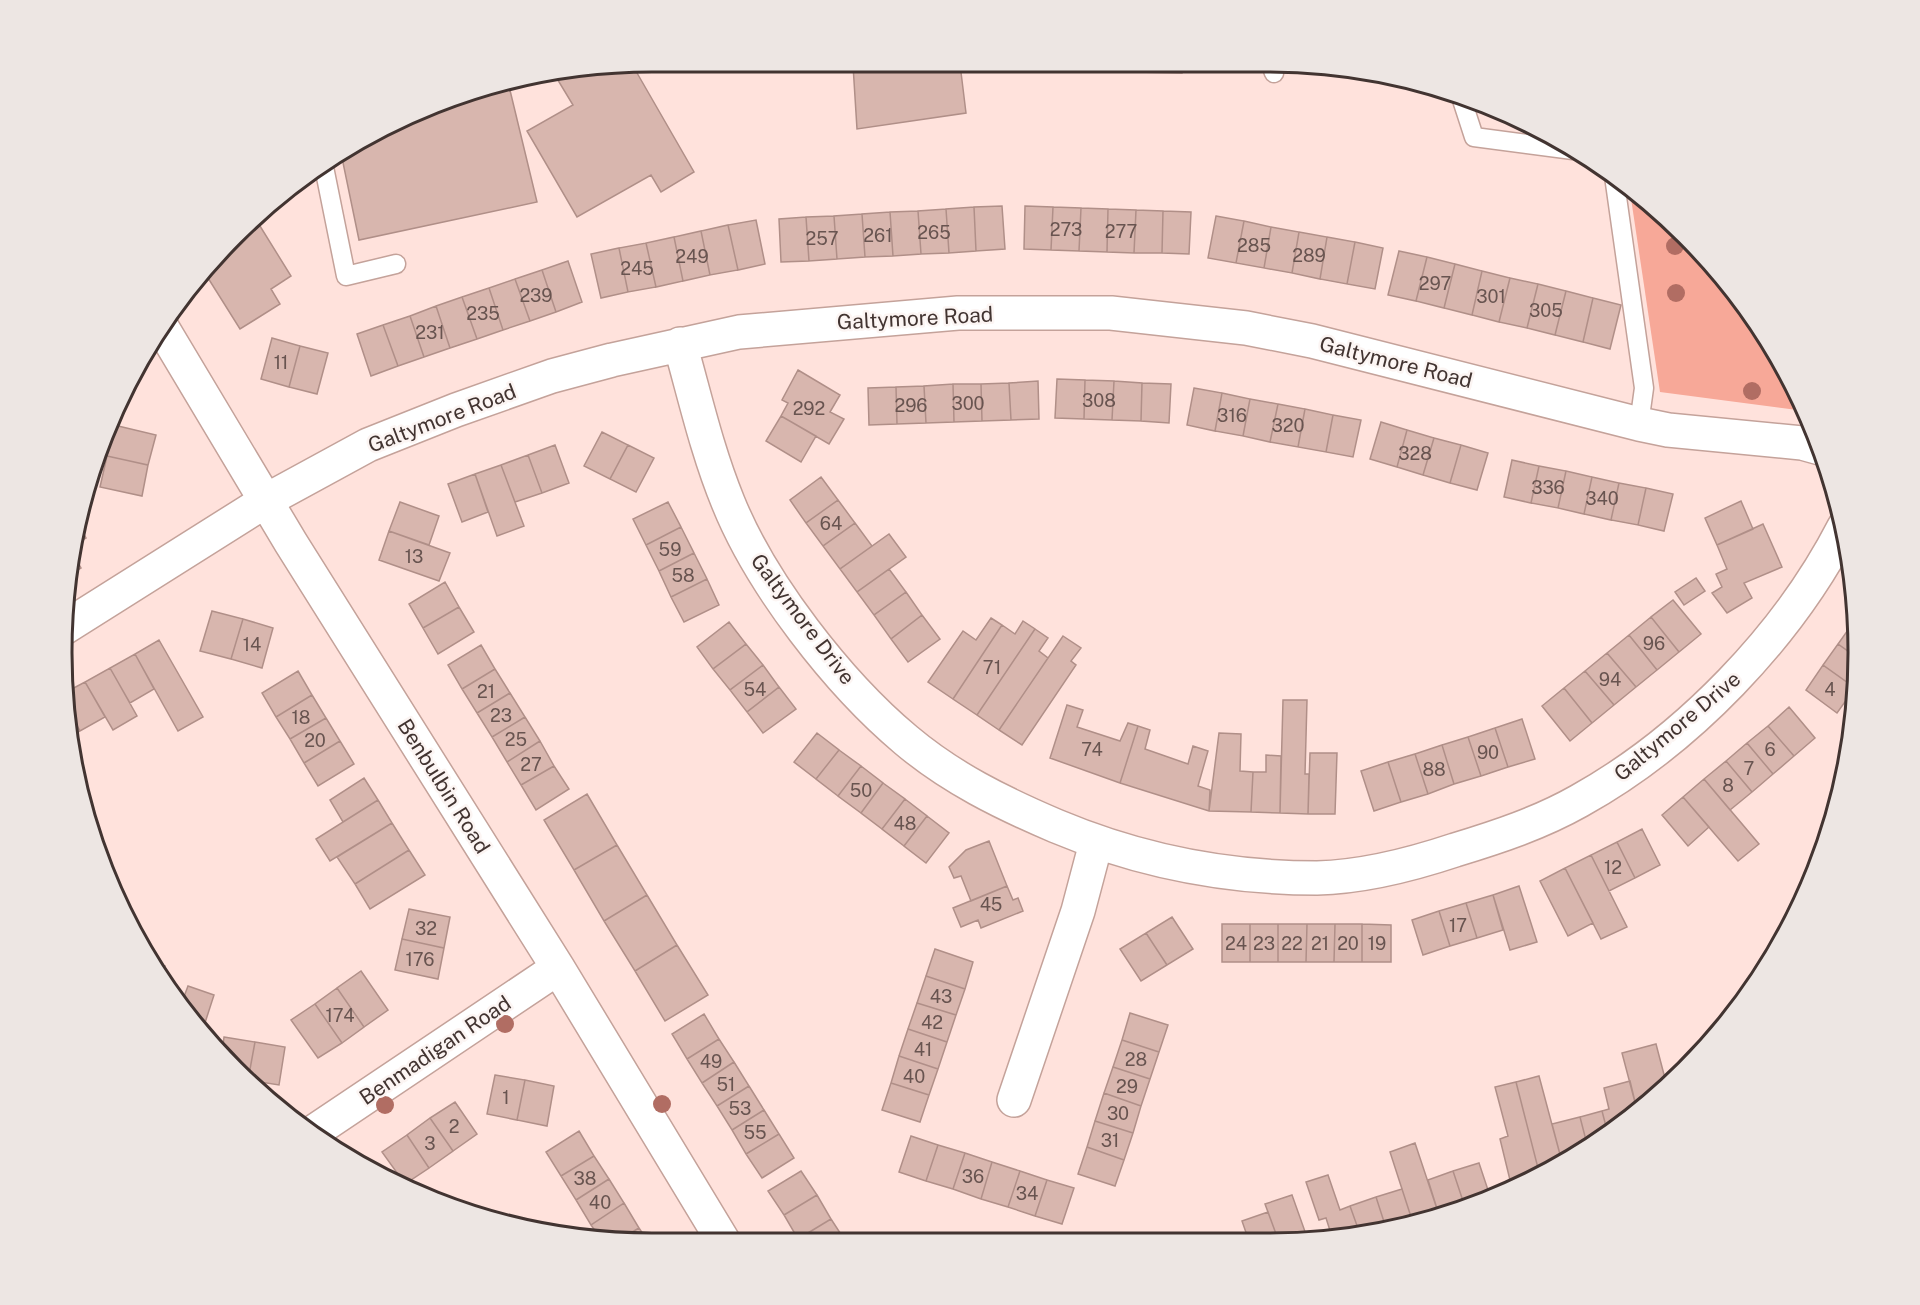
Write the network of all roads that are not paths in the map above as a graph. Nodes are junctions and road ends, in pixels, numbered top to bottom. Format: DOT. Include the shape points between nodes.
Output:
graph roads {
  1 [pos="1464,107"];
  2 [pos="1553,147"];
  3 [pos="325,173"];
  4 [pos="1616,188"];
  5 [pos="396,264"];
  6 [pos="167,335"];
  7 [pos="680,344"];
  8 [pos="1639,424"];
  9 [pos="1809,445"];
  10 [pos="267,500"];
  11 [pos="1837,541"];
  12 [pos="73,622"];
  13 [pos="1096,843"];
  14 [pos="558,968"];
  15 [pos="1014,1100"];
  16 [pos="320,1128"];
  17 [pos="718,1233"];
  1 -- 2 [label="lane" via="1474,137"];
  3 -- 5 [label="lane" via="346,276"];
  4 -- 8 [label="lane" via="1644,388"];
  6 -- 10 [label="street, Benbulbin Road"];
  7 -- 8 [label="street, Galtymore Road" via="774,328 958,313 1111,313 1246,328 1312,341"];
  7 -- 10 [label="street, Galtymore Road" via="552,376 456,410 368,446"];
  7 -- 13 [label="street, Galtymore Drive" via="709,449 729,504 774,588 832,664 906,740 974,789"];
  8 -- 9 [label="street, Galtymore Road"];
  10 -- 12 [label="street, Galtymore Road"];
  10 -- 14 [label="street, Benbulbin Road"];
  11 -- 13 [label="street, Galtymore Drive" via="1797,608 1740,674 1625,774 1511,833 1409,865 1319,878 1232,872 1166,862"];
  13 -- 15 [label="street" via="1078,911"];
  14 -- 16 [label="street, Benmadigan Road"];
  14 -- 17 [label="street, Benbulbin Road"];
}
